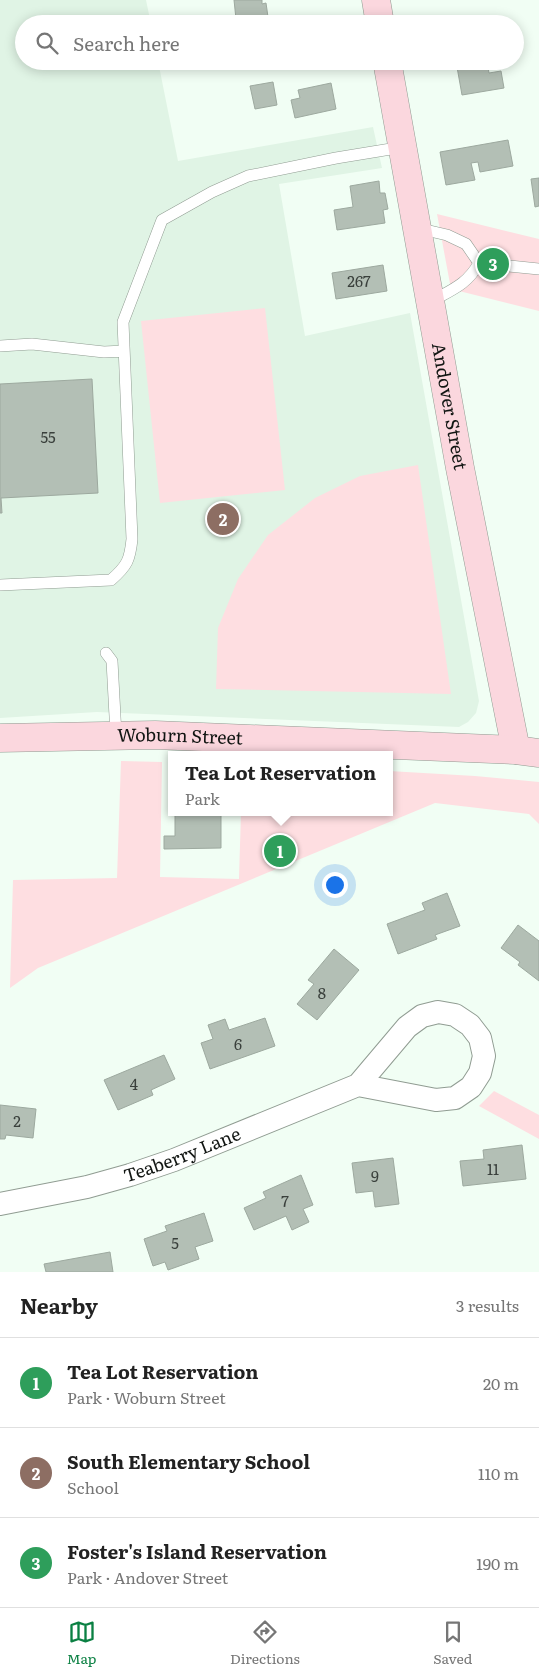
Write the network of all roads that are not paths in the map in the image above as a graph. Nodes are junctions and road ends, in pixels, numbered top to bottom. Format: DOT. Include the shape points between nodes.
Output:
graph roads {
  1 [pos="376,0"];
  2 [pos="378,15"];
  3 [pos="389,70"];
  4 [pos="403,147"];
  5 [pos="417,228"];
  6 [pos="479,263"];
  7 [pos="539,269"];
  8 [pos="430,302"];
  9 [pos="0,346"];
  10 [pos="124,351"];
  11 [pos="0,585"];
  12 [pos="106,654"];
  13 [pos="116,735"];
  14 [pos="0,738"];
  15 [pos="528,751"];
  16 [pos="358,1085"];
  17 [pos="0,1204"];
  1 -- 2 [label="street"];
  3 -- 4 [label="street, Andover Street"];
  4 -- 5 [label="street, Andover Street"];
  4 -- 10 [label="lane" via="248,176 162,220 123,322"];
  5 -- 6 [label="lane" via="447,234 466,244"];
  5 -- 8 [label="street, Andover Street"];
  6 -- 7 [label="lane"];
  6 -- 8 [label="lane" via="464,283"];
  8 -- 15 [label="street, Andover Street" via="460,468"];
  9 -- 10 [label="lane" via="32,344 104,352"];
  10 -- 11 [label="lane" via="132,539 130,559 111,580"];
  12 -- 13 [label="lane" via="112,661"];
  13 -- 14 [label="street, Woburn Street"];
  13 -- 15 [label="street, Woburn Street"];
  16 -- 16 [label="street, Teaberry Lane" via="436,1100 455,1098 471,1087 480,1073 484,1056 480,1038 470,1024 455,1015 438,1012 422,1016 407,1027"];
  16 -- 17 [label="street, Teaberry Lane" via="130,1175"];
}
